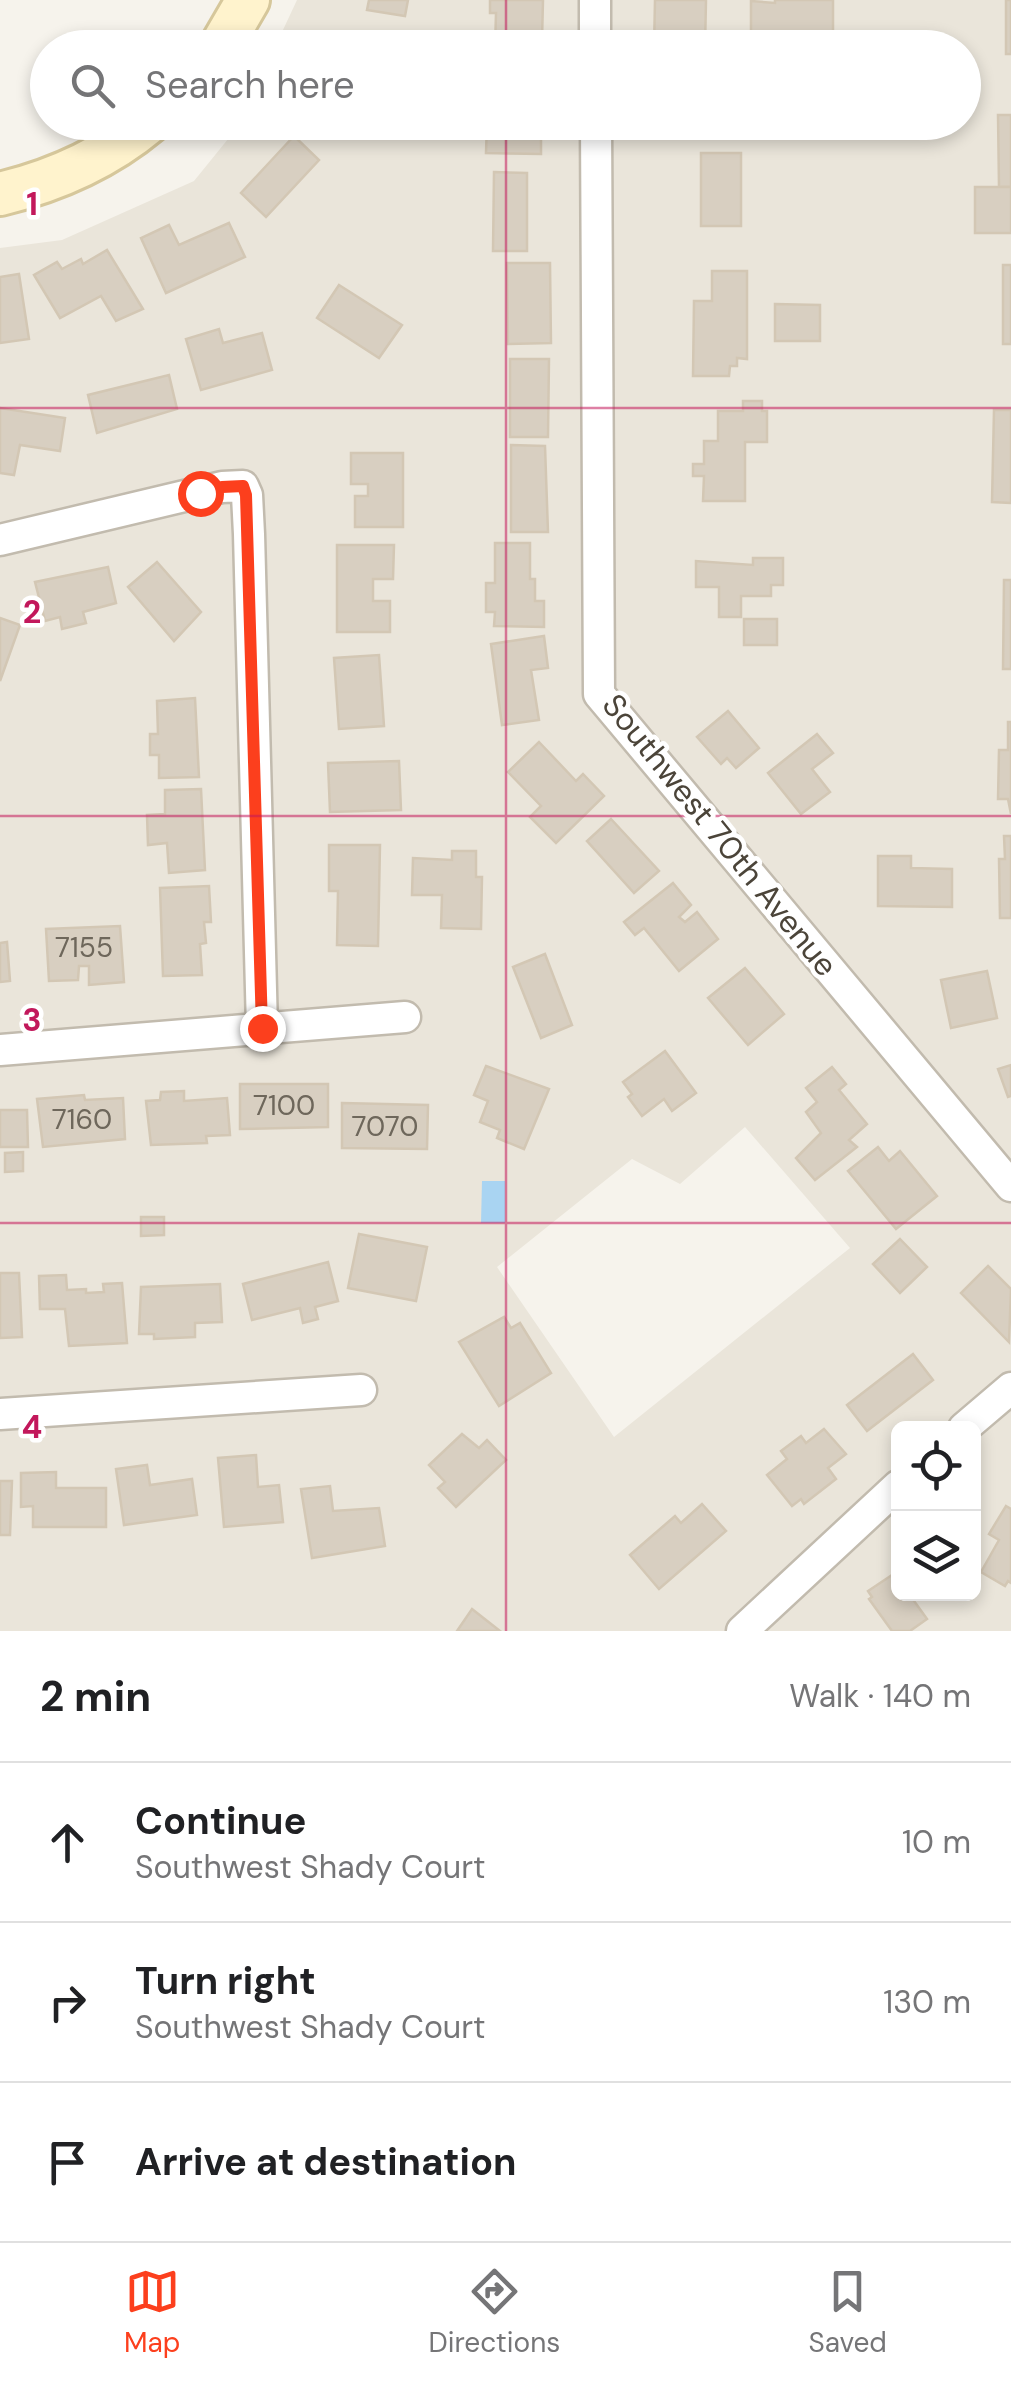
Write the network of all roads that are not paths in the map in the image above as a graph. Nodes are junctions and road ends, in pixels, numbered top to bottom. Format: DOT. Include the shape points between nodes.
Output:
graph roads {
  1 [pos="248,0"];
  2 [pos="595,0"];
  3 [pos="230,30"];
  4 [pos="595,30"];
  5 [pos="122,140"];
  6 [pos="596,140"];
  7 [pos="0,194"];
  8 [pos="0,540"];
  9 [pos="406,1018"];
  10 [pos="262,1028"];
  11 [pos="0,1050"];
  12 [pos="1011,1186"];
  13 [pos="1011,1388"];
  14 [pos="361,1390"];
  15 [pos="0,1414"];
  16 [pos="972,1421"];
  17 [pos="891,1493"];
  18 [pos="742,1631"];
  1 -- 3 [label="street"];
  2 -- 4 [label="street"];
  5 -- 7 [label="street" via="49,180"];
  6 -- 12 [label="street, Southwest 70th Avenue" via="599,694"];
  8 -- 10 [label="street" via="243,486"];
  9 -- 10 [label="street"];
  10 -- 11 [label="street"];
  13 -- 16 [label="street"];
  14 -- 15 [label="street"];
  17 -- 18 [label="street"];
}
